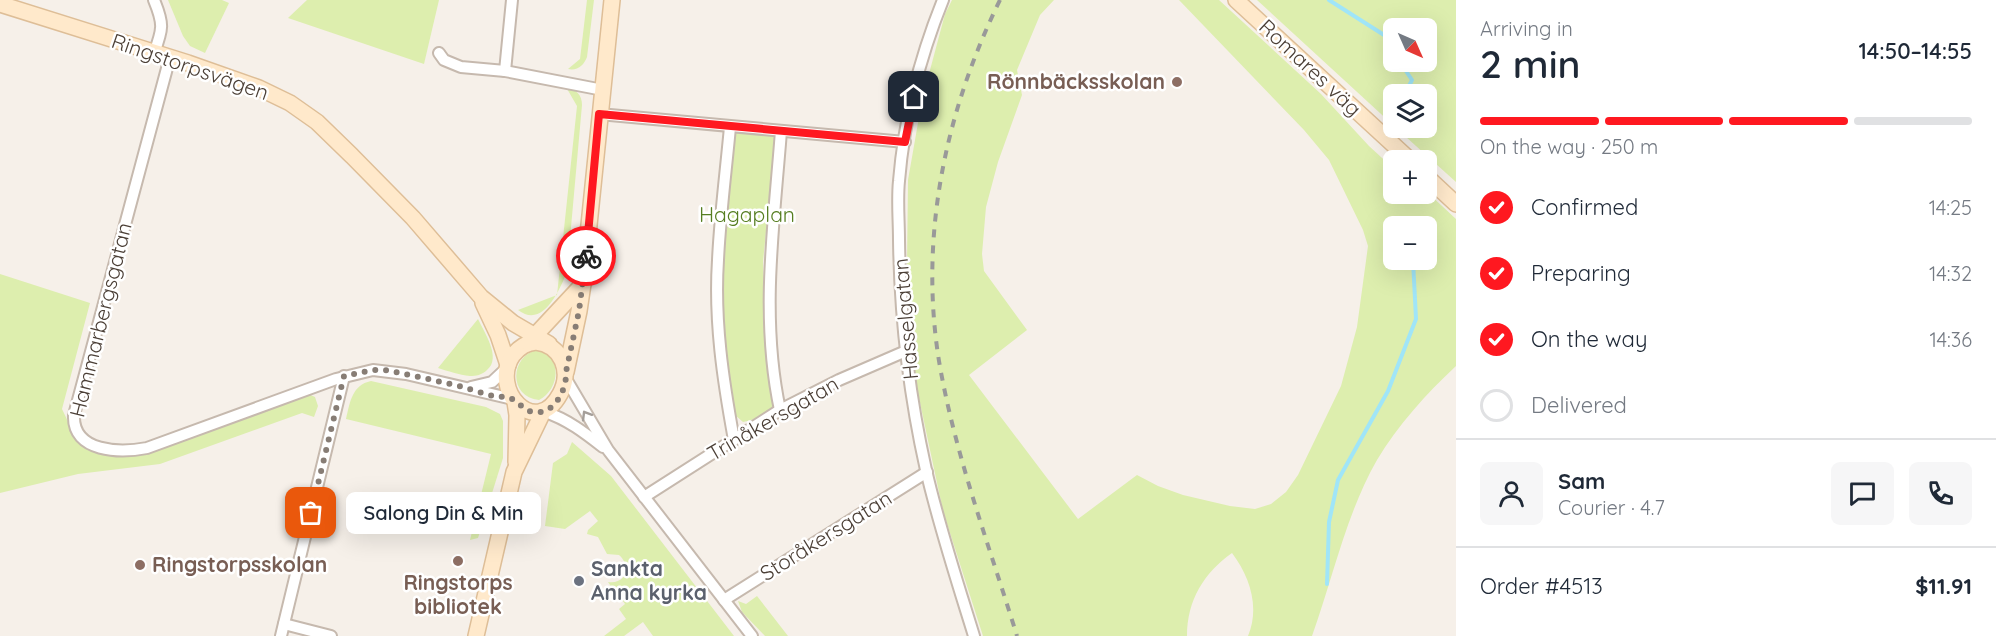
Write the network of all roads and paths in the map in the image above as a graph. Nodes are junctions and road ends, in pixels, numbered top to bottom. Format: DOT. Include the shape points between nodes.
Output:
graph roads {
  1 [pos="154,0"];
  2 [pos="512,0"];
  3 [pos="612,0"];
  4 [pos="943,0"];
  5 [pos="1236,0"];
  6 [pos="0,4"];
  7 [pos="154,53"];
  8 [pos="439,53"];
  9 [pos="170,57"];
  10 [pos="505,71"];
  11 [pos="603,90"];
  12 [pos="599,114"];
  13 [pos="730,127"];
  14 [pos="781,131"];
  15 [pos="905,142"];
  16 [pos="1399,150"];
  17 [pos="1437,186"];
  18 [pos="1456,204"];
  19 [pos="583,284"];
  20 [pos="481,297"];
  21 [pos="549,321"];
  22 [pos="518,326"];
  23 [pos="532,340"];
  24 [pos="906,351"];
  25 [pos="508,366"];
  26 [pos="344,376"];
  27 [pos="566,376"];
  28 [pos="464,387"];
  29 [pos="514,401"];
  30 [pos="780,410"];
  31 [pos="544,412"];
  32 [pos="734,440"];
  33 [pos="608,450"];
  34 [pos="516,465"];
  35 [pos="927,472"];
  36 [pos="644,497"];
  37 [pos="724,600"];
  38 [pos="284,624"];
  39 [pos="281,636"];
  40 [pos="331,636"];
  41 [pos="476,636"];
  42 [pos="752,636"];
  43 [pos="974,636"];
  1 -- 7 [label="street" via="162,29"];
  2 -- 10 [label="street"];
  3 -- 11 [label="street"];
  4 -- 15 [label="street, Hasselgatan" via="924,53"];
  5 -- 16 [label="street, Romares väg"];
  6 -- 7 [label="street, Ringstorpsvägen"];
  7 -- 9 [label="street, Ringstorpsvägen"];
  8 -- 10 [label="street" via="444,60 460,67"];
  9 -- 20 [label="street, Ringstorpsvägen" via="259,88 304,112 400,204"];
  9 -- 26 [label="street, Hammarbergsgatan" via="74,415 78,433 103,448 147,448"];
  10 -- 11 [label="street"];
  11 -- 12 [label="street"];
  12 -- 13 [label="street"];
  12 -- 19 [label="street"];
  13 -- 14 [label="street"];
  13 -- 32 [label="street" via="718,262 718,311 722,375"];
  14 -- 15 [label="street"];
  14 -- 30 [label="street" via="769,265 773,377"];
  15 -- 24 [label="street, Hasselgatan" via="899,181 899,257"];
  17 -- 18 [label="street"];
  19 -- 21 [label="street"];
  19 -- 27 [label="street"];
  20 -- 22 [label="street, Ringstorpsvägen"];
  20 -- 25 [label="street, Ringstorpsvägen"];
  21 -- 22 [label="street"];
  21 -- 23 [label="street"];
  22 -- 23 [label="street, Ringstorpsvägen"];
  23 -- 25 [label="street" via="519,348"];
  23 -- 27 [label="street" via="549,344 562,358"];
  24 -- 30 [label="street, Trinåkersgatan"];
  24 -- 35 [label="street, Hasselgatan"];
  25 -- 28 [label="street, Hammarbergsgatan" via="492,382"];
  25 -- 29 [label="street" via="507,383"];
  26 -- 28 [label="street, Hammarbergsgatan" via="385,370"];
  26 -- 38 [label="street"];
  27 -- 31 [label="street" via="558,399"];
  33 -- 27 [label="street, one-way"];
  28 -- 29 [label="street, Hammarbergsgatan"];
  29 -- 31 [label="street" via="529,411"];
  29 -- 34 [label="street"];
  30 -- 32 [label="street, Trinåkersgatan"];
  31 -- 33 [label="street" via="573,425"];
  31 -- 34 [label="street"];
  32 -- 36 [label="street, Trinåkersgatan"];
  33 -- 36 [label="street"];
  34 -- 41 [label="street"];
  35 -- 37 [label="street, Storåkersgatan"];
  35 -- 43 [label="street, Hasselgatan"];
  36 -- 37 [label="street"];
  37 -- 42 [label="street"];
  38 -- 39 [label="street"];
  38 -- 40 [label="street"];
}
